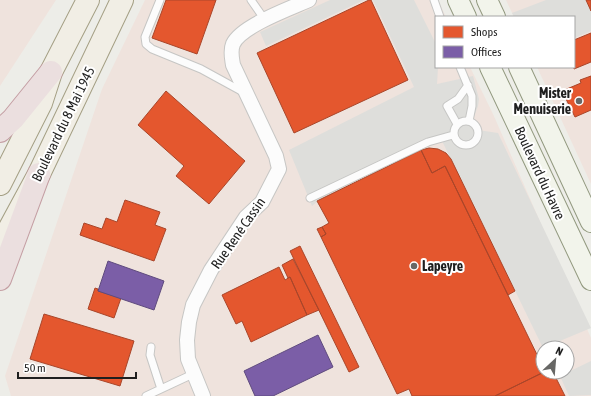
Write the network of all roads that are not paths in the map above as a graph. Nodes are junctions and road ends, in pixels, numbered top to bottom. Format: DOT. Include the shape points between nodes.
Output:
graph roads {
  1 [pos="88,0"];
  2 [pos="122,0"];
  3 [pos="160,0"];
  4 [pos="252,0"];
  5 [pos="309,0"];
  6 [pos="434,0"];
  7 [pos="458,0"];
  8 [pos="486,0"];
  9 [pos="440,16"];
  10 [pos="466,16"];
  11 [pos="494,16"];
  12 [pos="265,20"];
  13 [pos="460,68"];
  14 [pos="490,68"];
  15 [pos="519,68"];
  16 [pos="48,82"];
  17 [pos="468,85"];
  18 [pos="246,93"];
  19 [pos="72,105"];
  20 [pos="468,121"];
  21 [pos="457,124"];
  22 [pos="0,131"];
  23 [pos="454,135"];
  24 [pos="39,174"];
  25 [pos="0,184"];
  26 [pos="310,198"];
  27 [pos="591,222"];
  28 [pos="0,246"];
  29 [pos="0,279"];
  30 [pos="591,280"];
  31 [pos="151,347"];
  32 [pos="193,374"];
  33 [pos="161,389"];
  34 [pos="146,396"];
  35 [pos="203,396"];
  1 -- 16 [label="main road"];
  2 -- 19 [label="main road, Boulevard du 8 Mai 1945"];
  3 -- 18 [label="lane" via="145,37 146,44"];
  4 -- 12 [label="lane"];
  5 -- 12 [label="street, Rue René Cassin"];
  6 -- 9 [label="lane"];
  7 -- 10 [label="main road"];
  8 -- 11 [label="main road"];
  12 -- 18 [label="street, Rue René Cassin" via="254,25 232,45 233,66"];
  13 -- 17 [label="lane"];
  14 -- 30 [label="main road, Boulevard du Havre"];
  15 -- 27 [label="main road, Boulevard du Havre"];
  16 -- 19 [label="main road"];
  16 -- 22 [label="highway"];
  16 -- 25 [label="main road" via="41,103"];
  17 -- 20 [label="lane" via="472,96"];
  17 -- 21 [label="lane" via="458,99 447,106"];
  18 -- 32 [label="street, Rue René Cassin" via="276,156 279,169 262,202 246,217 193,304 187,340 188,359"];
  19 -- 24 [label="main road, Boulevard du 8 Mai 1945"];
  20 -- 21 [label="lane"];
  20 -- 23 [label="lane" via="478,130 474,142 463,145"];
  21 -- 23 [label="lane"];
  23 -- 26 [label="lane" via="428,142"];
  24 -- 28 [label="main road, Boulevard du 8 Mai 1945"];
  24 -- 29 [label="highway"];
  31 -- 33 [label="lane" via="150,355"];
  32 -- 33 [label="lane"];
  32 -- 35 [label="street, Rue René Cassin"];
  33 -- 34 [label="lane"];
}
